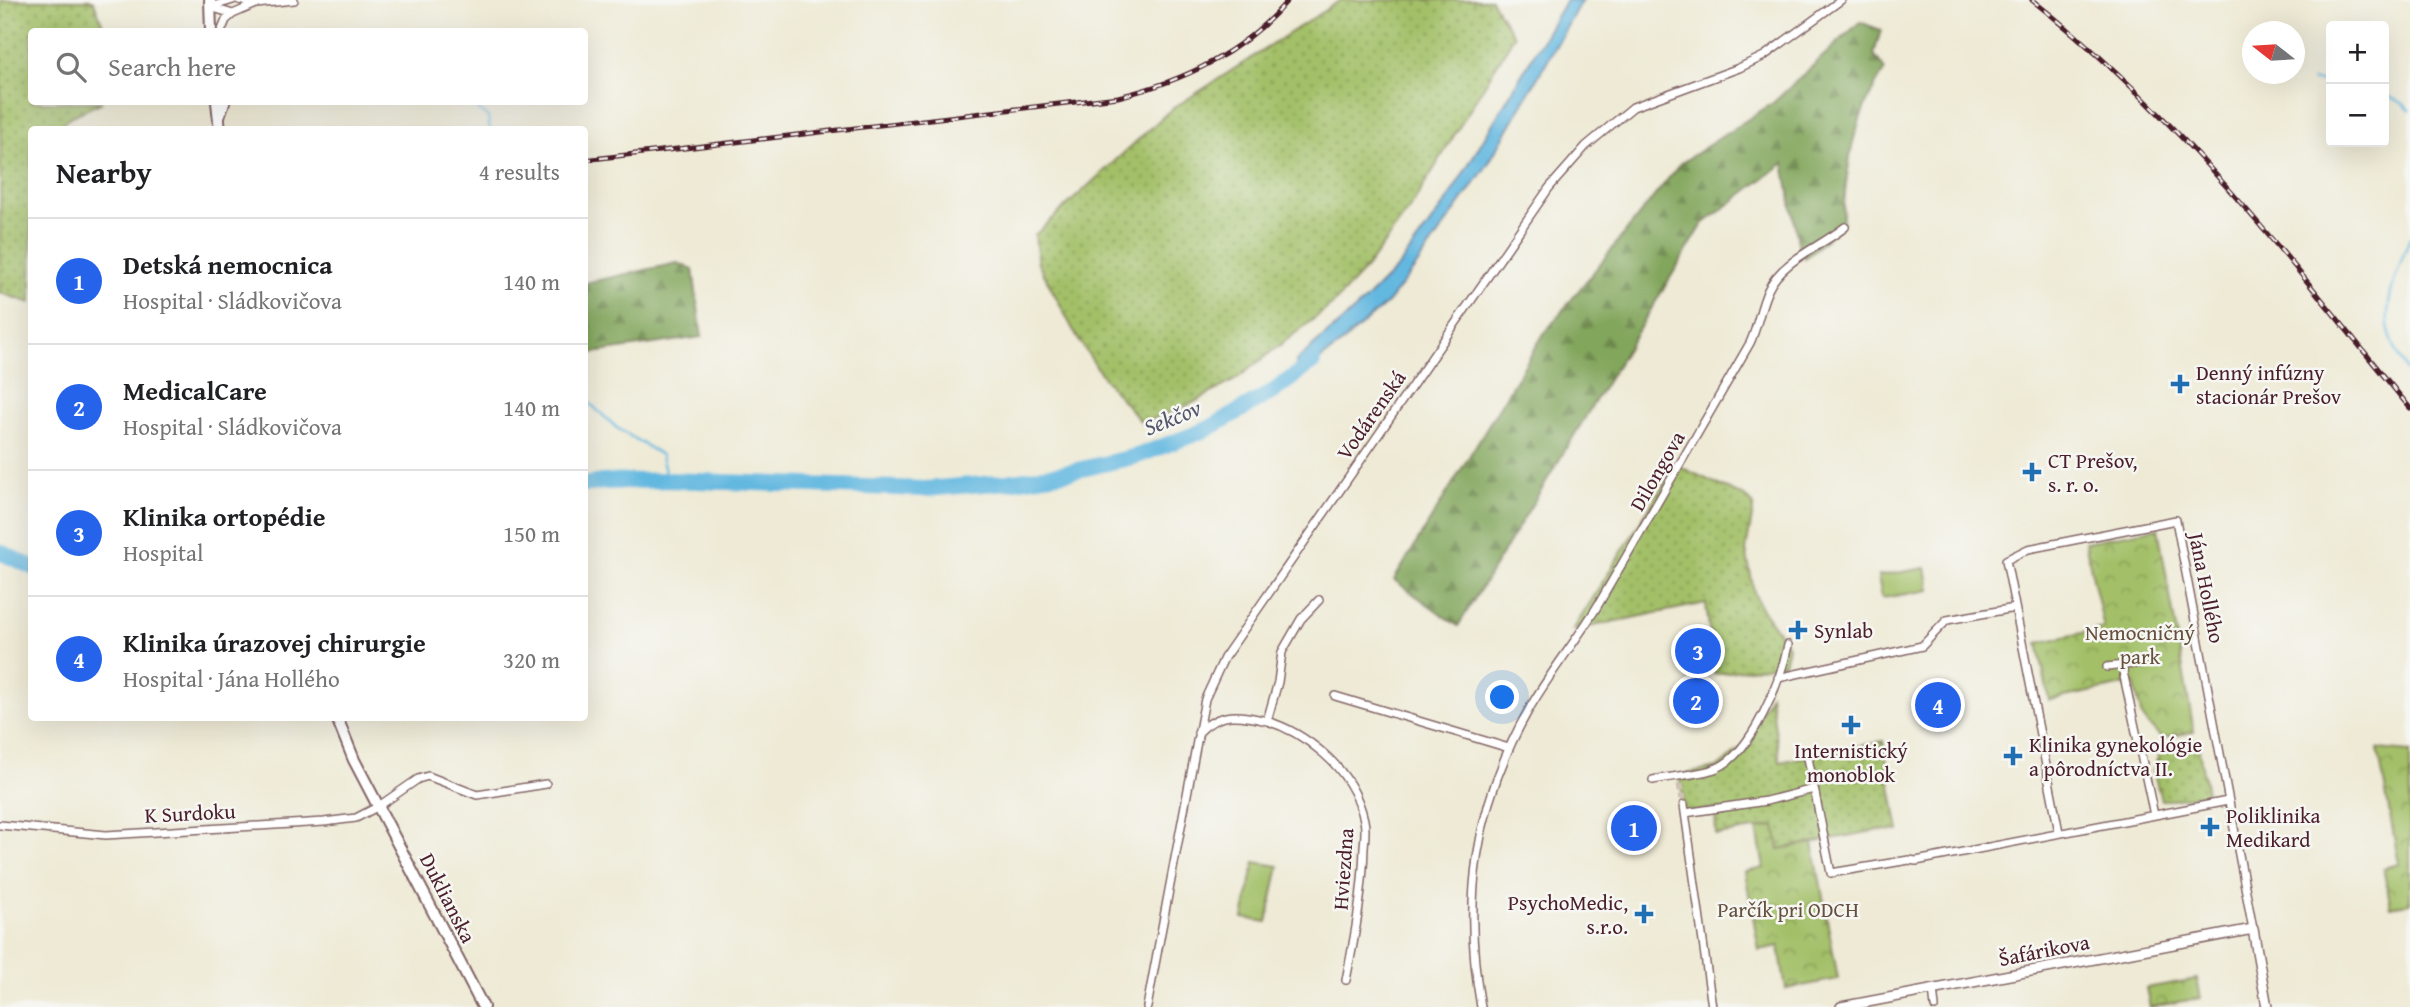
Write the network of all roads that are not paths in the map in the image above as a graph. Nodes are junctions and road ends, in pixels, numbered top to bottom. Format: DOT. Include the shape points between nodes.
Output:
graph roads {
  1 [pos="233,0"];
  2 [pos="239,0"];
  3 [pos="294,0"];
  4 [pos="1841,0"];
  5 [pos="210,4"];
  6 [pos="256,4"];
  7 [pos="233,14"];
  8 [pos="211,28"];
  9 [pos="223,28"];
  10 [pos="217,105"];
  11 [pos="225,105"];
  12 [pos="220,126"];
  13 [pos="1844,227"];
  14 [pos="1319,600"];
  15 [pos="2015,608"];
  16 [pos="1788,645"];
  17 [pos="2142,663"];
  18 [pos="2107,667"];
  19 [pos="2122,667"];
  20 [pos="1778,678"];
  21 [pos="1335,696"];
  22 [pos="338,721"];
  23 [pos="1267,721"];
  24 [pos="1198,733"];
  25 [pos="1509,748"];
  26 [pos="1808,758"];
  27 [pos="1653,780"];
  28 [pos="546,783"];
  29 [pos="1814,789"];
  30 [pos="2228,801"];
  31 [pos="379,806"];
  32 [pos="2154,815"];
  33 [pos="0,825"];
  34 [pos="2059,832"];
  35 [pos="2253,929"];
  36 [pos="1346,980"];
  37 [pos="1933,989"];
  38 [pos="479,1006"];
  39 [pos="1147,1007"];
  40 [pos="1481,1007"];
  41 [pos="1712,1007"];
  42 [pos="1841,1007"];
  43 [pos="1935,1007"];
  44 [pos="2267,1007"];
  1 -- 5 [label="street"];
  2 -- 6 [label="street"];
  3 -- 6 [label="street"];
  4 -- 24 [label="street, Vodárenská" via="1764,56 1633,107 1586,146 1549,188 1224,658 1205,699"];
  5 -- 7 [label="street"];
  5 -- 8 [label="main road"];
  6 -- 7 [label="street"];
  7 -- 9 [label="street"];
  10 -- 12 [label="main road"];
  11 -- 12 [label="street"];
  13 -- 25 [label="street, Dilongova" via="1791,263 1772,284 1750,343 1606,592"];
  14 -- 23 [label="street" via="1282,652"];
  15 -- 20 [label="street" via="1947,620 1922,646"];
  15 -- 30 [label="street, Jána Hollého" via="2006,560 2028,550 2176,520"];
  15 -- 34 [label="street, Jána Hollého"];
  16 -- 20 [label="street"];
  17 -- 19 [label="street"];
  18 -- 19 [label="street"];
  19 -- 32 [label="street"];
  20 -- 27 [label="street" via="1751,738 1735,755 1717,768 1680,779"];
  21 -- 25 [label="street"];
  22 -- 31 [label="main road, Duklianska"];
  23 -- 24 [label="street, Hviezdna" via="1226,715 1207,723"];
  23 -- 36 [label="street, Hviezdna" via="1328,757 1359,802 1365,823 1364,860"];
  24 -- 39 [label="street, Vodárenská"];
  25 -- 40 [label="street, Dilongova" via="1484,820 1473,879 1472,942"];
  26 -- 29 [label="street"];
  28 -- 31 [label="street" via="477,795 428,776"];
  29 -- 34 [label="street" via="1831,873 1916,862"];
  29 -- 41 [label="street" via="1766,801 1685,809"];
  30 -- 32 [label="street"];
  30 -- 35 [label="street, Jána Hollého"];
  31 -- 33 [label="street, K Surdoku" via="356,818 310,823 106,835"];
  31 -- 38 [label="main road, Duklianska"];
  32 -- 34 [label="street"];
  35 -- 37 [label="street, Šafárikova"];
  35 -- 44 [label="street, Jána Hollého"];
  37 -- 42 [label="street, Šafárikova"];
  37 -- 43 [label="street"];
}
